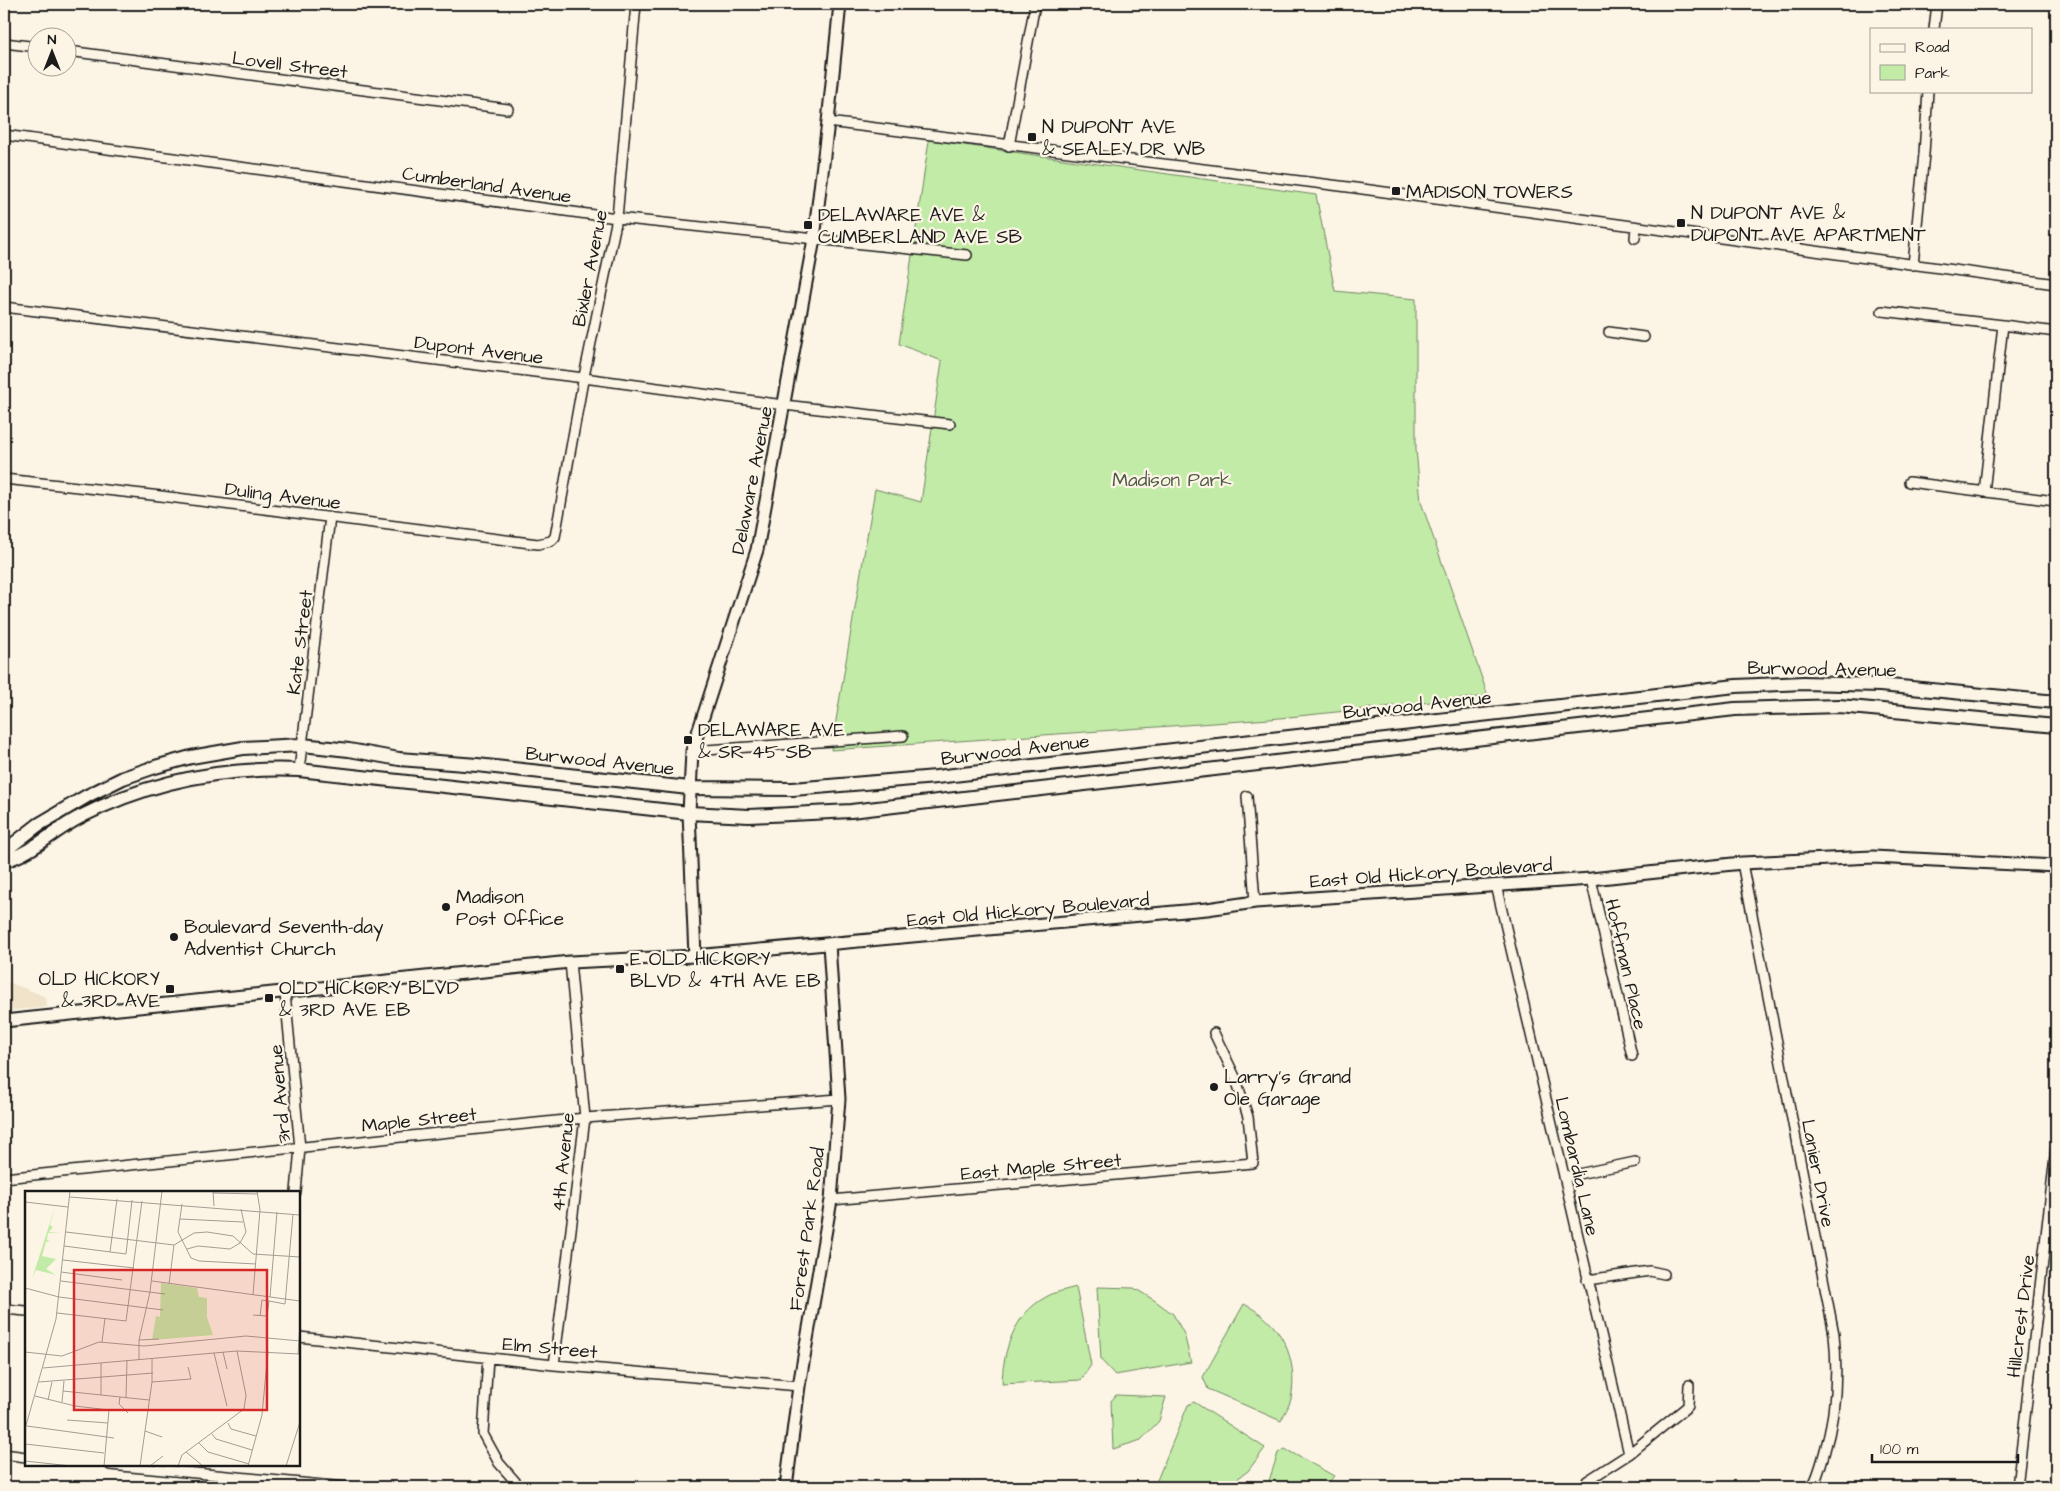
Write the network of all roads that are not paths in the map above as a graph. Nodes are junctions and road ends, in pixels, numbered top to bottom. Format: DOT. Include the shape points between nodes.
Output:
graph roads {
  1 [pos="636,4"];
  2 [pos="840,4"];
  3 [pos="1035,4"];
  4 [pos="1937,4"];
  5 [pos="1934,28"];
  6 [pos="4,43"];
  7 [pos="28,47"];
  8 [pos="78,52"];
  9 [pos="1928,92"];
  10 [pos="508,109"];
  11 [pos="828,122"];
  12 [pos="4,136"];
  13 [pos="1010,146"];
  14 [pos="616,218"];
  15 [pos="1636,227"];
  16 [pos="814,238"];
  17 [pos="1635,238"];
  18 [pos="967,256"];
  19 [pos="1913,265"];
  20 [pos="2056,284"];
  21 [pos="4,307"];
  22 [pos="1882,310"];
  23 [pos="2003,325"];
  24 [pos="1609,332"];
  25 [pos="2056,332"];
  26 [pos="1644,337"];
  27 [pos="584,378"];
  28 [pos="784,405"];
  29 [pos="950,424"];
  30 [pos="4,479"];
  31 [pos="1909,482"];
  32 [pos="1984,492"];
  33 [pos="2056,500"];
  34 [pos="330,517"];
  35 [pos="555,537"];
  36 [pos="2056,702"];
  37 [pos="2056,726"];
  38 [pos="903,736"];
  39 [pos="302,745"];
  40 [pos="692,751"];
  41 [pos="299,770"];
  42 [pos="689,788"];
  43 [pos="1247,796"];
  44 [pos="689,813"];
  45 [pos="4,856"];
  46 [pos="4,861"];
  47 [pos="1742,863"];
  48 [pos="2056,866"];
  49 [pos="1591,878"];
  50 [pos="1496,885"];
  51 [pos="1255,902"];
  52 [pos="830,944"];
  53 [pos="695,956"];
  54 [pos="570,962"];
  55 [pos="285,993"];
  56 [pos="4,1021"];
  57 [pos="1214,1033"];
  58 [pos="1632,1056"];
  59 [pos="839,1098"];
  60 [pos="585,1118"];
  61 [pos="300,1148"];
  62 [pos="2056,1148"];
  63 [pos="1635,1162"];
  64 [pos="1564,1177"];
  65 [pos="4,1178"];
  66 [pos="296,1191"];
  67 [pos="832,1200"];
  68 [pos="1664,1274"];
  69 [pos="1587,1280"];
  70 [pos="4,1308"];
  71 [pos="25,1311"];
  72 [pos="300,1337"];
  73 [pos="488,1358"];
  74 [pos="554,1364"];
  75 [pos="1689,1385"];
  76 [pos="799,1386"];
  77 [pos="4,1454"];
  78 [pos="1629,1454"];
  79 [pos="25,1457"];
  80 [pos="121,1466"];
  81 [pos="1587,1481"];
  82 [pos="344,1487"];
  83 [pos="520,1487"];
  84 [pos="786,1487"];
  85 [pos="1812,1487"];
  86 [pos="2017,1487"];
  1 -- 14 [label="street, Bixler Avenue"];
  2 -- 11 [label="street, Delaware Avenue"];
  3 -- 13 [label="street"];
  4 -- 5 [label="street"];
  6 -- 7 [label="street"];
  8 -- 10 [label="street, Lovell Street"];
  9 -- 19 [label="street"];
  11 -- 13 [label="street"];
  11 -- 16 [label="street, Delaware Avenue"];
  12 -- 14 [label="street, Cumberland Avenue"];
  13 -- 15 [label="street"];
  14 -- 16 [label="street, Cumberland Avenue"];
  14 -- 27 [label="street, Bixler Avenue"];
  15 -- 17 [label="street"];
  15 -- 19 [label="street"];
  16 -- 18 [label="street, Cumberland Avenue"];
  16 -- 28 [label="street, Delaware Avenue"];
  19 -- 20 [label="street"];
  21 -- 27 [label="street, Dupont Avenue"];
  22 -- 23 [label="street"];
  23 -- 25 [label="street"];
  23 -- 32 [label="street"];
  24 -- 26 [label="street"];
  27 -- 28 [label="street, Dupont Avenue"];
  27 -- 35 [label="street, Bixler Avenue"];
  28 -- 29 [label="street, Dupont Avenue"];
  28 -- 40 [label="street, Delaware Avenue" via="757,550"];
  30 -- 34 [label="street, Duling Avenue"];
  31 -- 32 [label="street"];
  32 -- 33 [label="street"];
  34 -- 35 [label="street, Duling Avenue" via="538,544"];
  34 -- 39 [label="street, Kate Street"];
  36 -- 42 [label="main road, Burwood Avenue" via="1880,686 1803,683 1736,686 936,778 793,789"];
  37 -- 44 [label="main road, Burwood Avenue" via="1839,706 1735,709 851,811 749,816"];
  38 -- 40 [label="street, Burwood Avenue"];
  39 -- 41 [label="street, Kate Street"];
  39 -- 42 [label="main road, Burwood Avenue" via="399,759"];
  39 -- 45 [label="main road, Burwood Avenue" via="218,751 123,778 38,825 11,846"];
  40 -- 42 [label="street, Delaware Avenue"];
  41 -- 44 [label="main road, Burwood Avenue"];
  41 -- 46 [label="main road, Burwood Avenue" via="235,771 169,782 82,816 19,857"];
  42 -- 44 [label="street, Delaware Avenue"];
  43 -- 51 [label="street"];
  44 -- 53 [label="street, Delaware Avenue"];
  47 -- 48 [label="street, East Old Hickory Boulevard" via="1873,857"];
  47 -- 49 [label="street, East Old Hickory Boulevard"];
  47 -- 85 [label="street, Lanier Drive" via="1834,1334 1835,1409 1830,1435"];
  49 -- 50 [label="street, East Old Hickory Boulevard"];
  49 -- 58 [label="street, Hoffman Place"];
  50 -- 51 [label="street, East Old Hickory Boulevard"];
  50 -- 64 [label="street, Lombardia Lane"];
  51 -- 52 [label="street, East Old Hickory Boulevard" via="1207,910"];
  52 -- 53 [label="street, East Old Hickory Boulevard"];
  52 -- 59 [label="street, Forest Park Road"];
  53 -- 54 [label="street, East Old Hickory Boulevard"];
  54 -- 55 [label="street, East Old Hickory Boulevard"];
  54 -- 60 [label="street, 4th Avenue"];
  55 -- 56 [label="street, East Old Hickory Boulevard"];
  55 -- 61 [label="street, 3rd Avenue"];
  57 -- 67 [label="street, East Maple Street" via="1236,1079 1248,1117 1253,1163"];
  59 -- 60 [label="street, Maple Street"];
  59 -- 67 [label="street, Forest Park Road"];
  60 -- 61 [label="street, Maple Street"];
  60 -- 74 [label="street, 4th Avenue"];
  61 -- 65 [label="street, Maple Street"];
  61 -- 66 [label="street, 3rd Avenue"];
  62 -- 86 [label="street, Hillcrest Drive"];
  63 -- 64 [label="street"];
  64 -- 69 [label="street, Lombardia Lane"];
  67 -- 76 [label="street, Forest Park Road"];
  68 -- 69 [label="street" via="1650,1271"];
  69 -- 78 [label="street, Lombardia Lane"];
  70 -- 71 [label="street"];
  72 -- 73 [label="street, Elm Street"];
  73 -- 74 [label="street, Elm Street"];
  73 -- 83 [label="street" via="483,1434 499,1463"];
  74 -- 76 [label="street, Elm Street"];
  75 -- 78 [label="street" via="1688,1406"];
  76 -- 84 [label="street, Forest Park Road"];
  77 -- 79 [label="street"];
  78 -- 81 [label="street"];
  80 -- 82 [label="street"];
}
